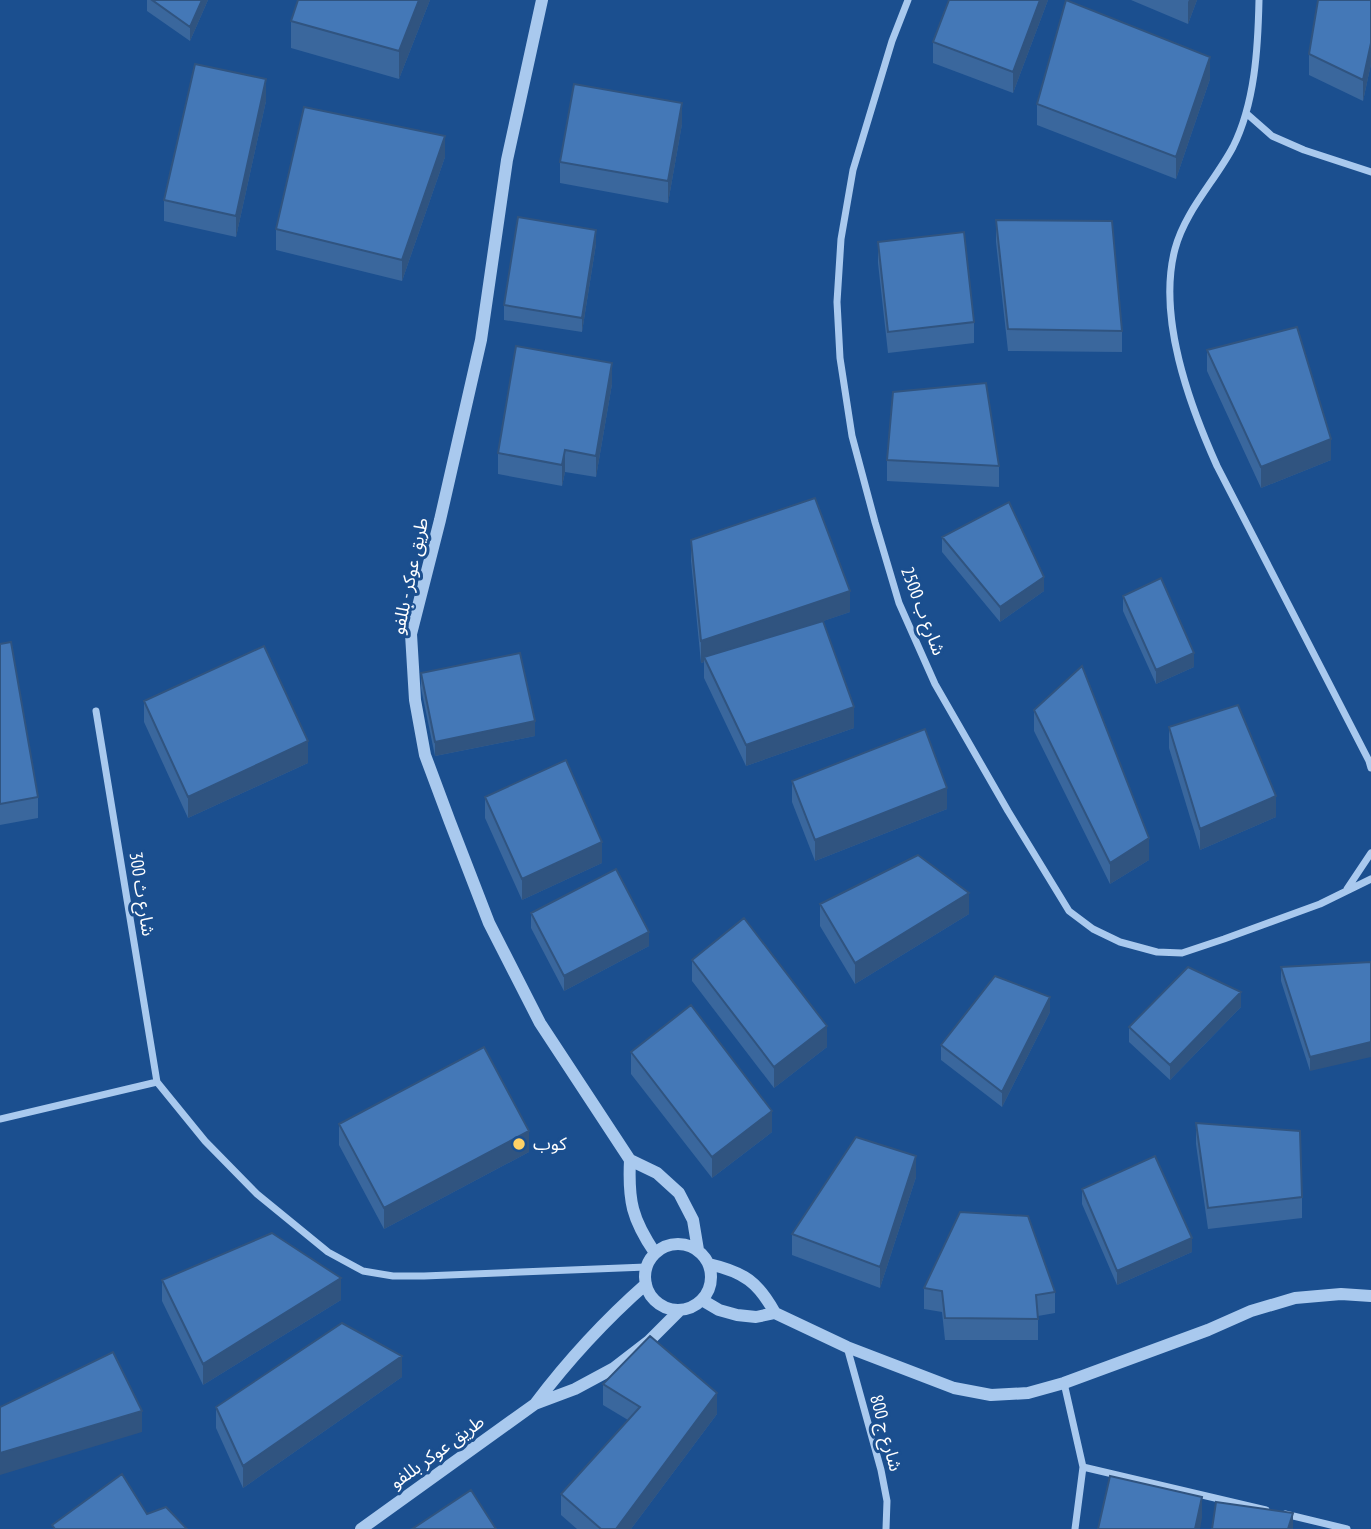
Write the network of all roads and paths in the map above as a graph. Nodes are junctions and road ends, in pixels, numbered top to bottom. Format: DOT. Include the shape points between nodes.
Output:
graph roads {
  1 [pos="541,0"];
  2 [pos="908,0"];
  3 [pos="1259,0"];
  4 [pos="1246,113"];
  5 [pos="1371,173"];
  6 [pos="96,711"];
  7 [pos="1370,764"];
  8 [pos="1371,853"];
  9 [pos="1371,878"];
  10 [pos="1347,890"];
  11 [pos="157,1082"];
  12 [pos="0,1119"];
  13 [pos="630,1160"];
  14 [pos="698,1250"];
  15 [pos="655,1253"];
  16 [pos="709,1264"];
  17 [pos="646,1267"];
  18 [pos="646,1284"];
  19 [pos="1371,1296"];
  20 [pos="702,1300"];
  21 [pos="680,1310"];
  22 [pos="775,1314"];
  23 [pos="847,1347"];
  24 [pos="1064,1383"];
  25 [pos="535,1404"];
  26 [pos="1083,1467"];
  27 [pos="361,1529"];
  28 [pos="886,1529"];
  29 [pos="1076,1529"];
  30 [pos="1347,1529"];
  1 -- 13 [label="street, طريق عوكر - بللفو" via="507,160 481,340 411,634 415,700 425,755 489,923 541,1023"];
  2 -- 10 [label="street, شارع ب 2500" via="853,170 841,239 837,303 840,358 855,448 899,603 935,684 1069,911 1120,943 1182,953"];
  3 -- 4 [label="street" via="1258,47"];
  4 -- 5 [label="street" via="1272,136"];
  4 -- 7 [label="street" via="1234,145 1175,248 1170,281 1172,322 1185,383 1217,466"];
  6 -- 11 [label="street, شارع ث 300"];
  8 -- 10 [label="street"];
  9 -- 10 [label="street, شارع ب 2500"];
  11 -- 12 [label="street"];
  11 -- 17 [label="street" via="257,1194 328,1252 363,1271 424,1276"];
  13 -- 14 [label="street, طريق عوكر - بللفو" via="657,1173 679,1193 693,1220"];
  13 -- 15 [label="street" via="632,1209"];
  14 -- 15 [label="street" via="684,1244 668,1245"];
  14 -- 16 [label="street"];
  15 -- 17 [label="street"];
  16 -- 20 [label="street" via="709,1289"];
  16 -- 22 [label="street" via="749,1279"];
  17 -- 18 [label="street"];
  18 -- 21 [label="street" via="652,1298 664,1308"];
  18 -- 25 [label="street, طريق عوكر بللفو" via="587,1340"];
  19 -- 24 [label="street" via="1295,1298"];
  20 -- 21 [label="street"];
  20 -- 22 [label="street" via="737,1315"];
  21 -- 25 [label="street, طريق عوكر بللفو" via="614,1368"];
  22 -- 23 [label="street"];
  23 -- 24 [label="street" via="954,1388 991,1395 1028,1393"];
  23 -- 28 [label="street, شارع ج 800" via="881,1470"];
  24 -- 26 [label="street"];
  25 -- 27 [label="street, طريق عوكر بللفو"];
  26 -- 29 [label="street"];
  26 -- 30 [label="street"];
}
